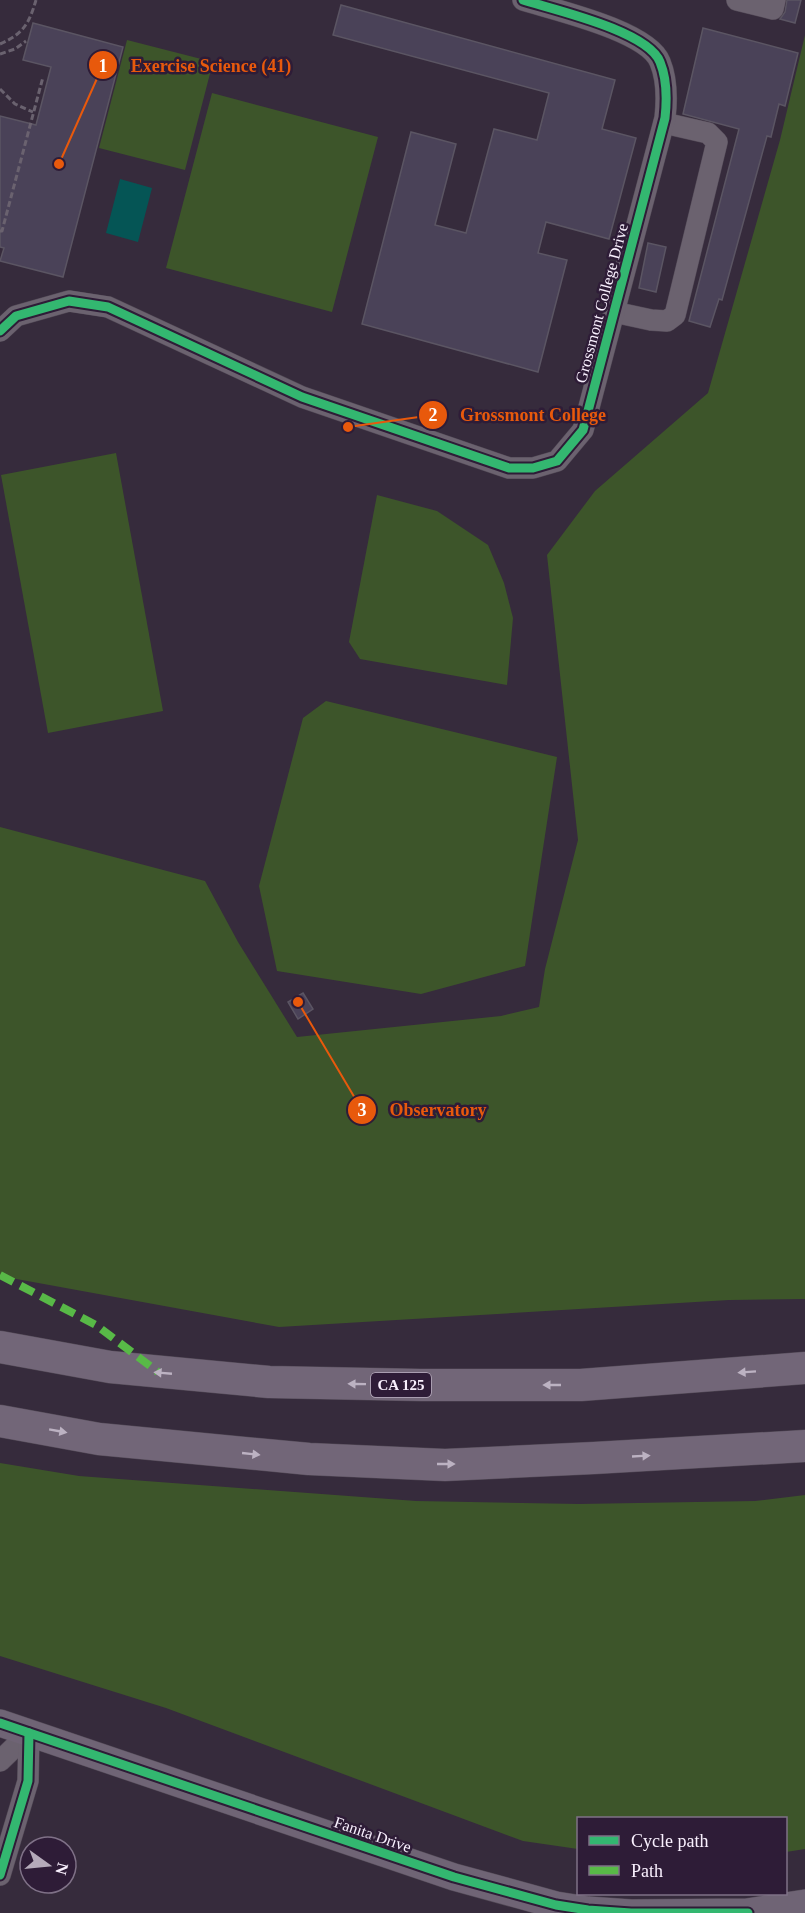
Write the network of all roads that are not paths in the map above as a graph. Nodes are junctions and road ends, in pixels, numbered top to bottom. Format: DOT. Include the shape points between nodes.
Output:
graph roads {
  1 [pos="737,0"];
  2 [pos="775,0"];
  3 [pos="537,2"];
  4 [pos="664,123"];
  5 [pos="614,312"];
  6 [pos="0,331"];
  7 [pos="0,1347"];
  8 [pos="805,1368"];
  9 [pos="0,1420"];
  10 [pos="805,1446"];
  11 [pos="0,1723"];
  12 [pos="29,1733"];
  13 [pos="0,1761"];
  14 [pos="0,1875"];
  15 [pos="805,1903"];
  16 [pos="748,1912"];
  1 -- 2 [label="street" via="773,9"];
  3 -- 4 [label="street, Grossmont College Drive" via="624,32 643,43 660,61 667,97"];
  4 -- 5 [label="street, Grossmont College Drive"];
  4 -- 5 [label="street" via="708,133 717,142 675,315 659,321"];
  5 -- 6 [label="street, Grossmont College Drive" via="583,430 557,461 533,468 509,468 302,397 108,307 69,301 16,316"];
  8 -- 7 [label="highway, CA 125, one-way" via="581,1384 269,1382 110,1367"];
  9 -- 10 [label="highway, one-way" via="110,1440 309,1459 445,1465"];
  11 -- 12 [label="main road, Fanita Drive"];
  12 -- 13 [label="street"];
  12 -- 14 [label="street" via="28,1781"];
  12 -- 16 [label="main road, Fanita Drive" via="454,1877 556,1905 631,1913"];
  15 -- 16 [label="main road, Fanita Drive"];
}
